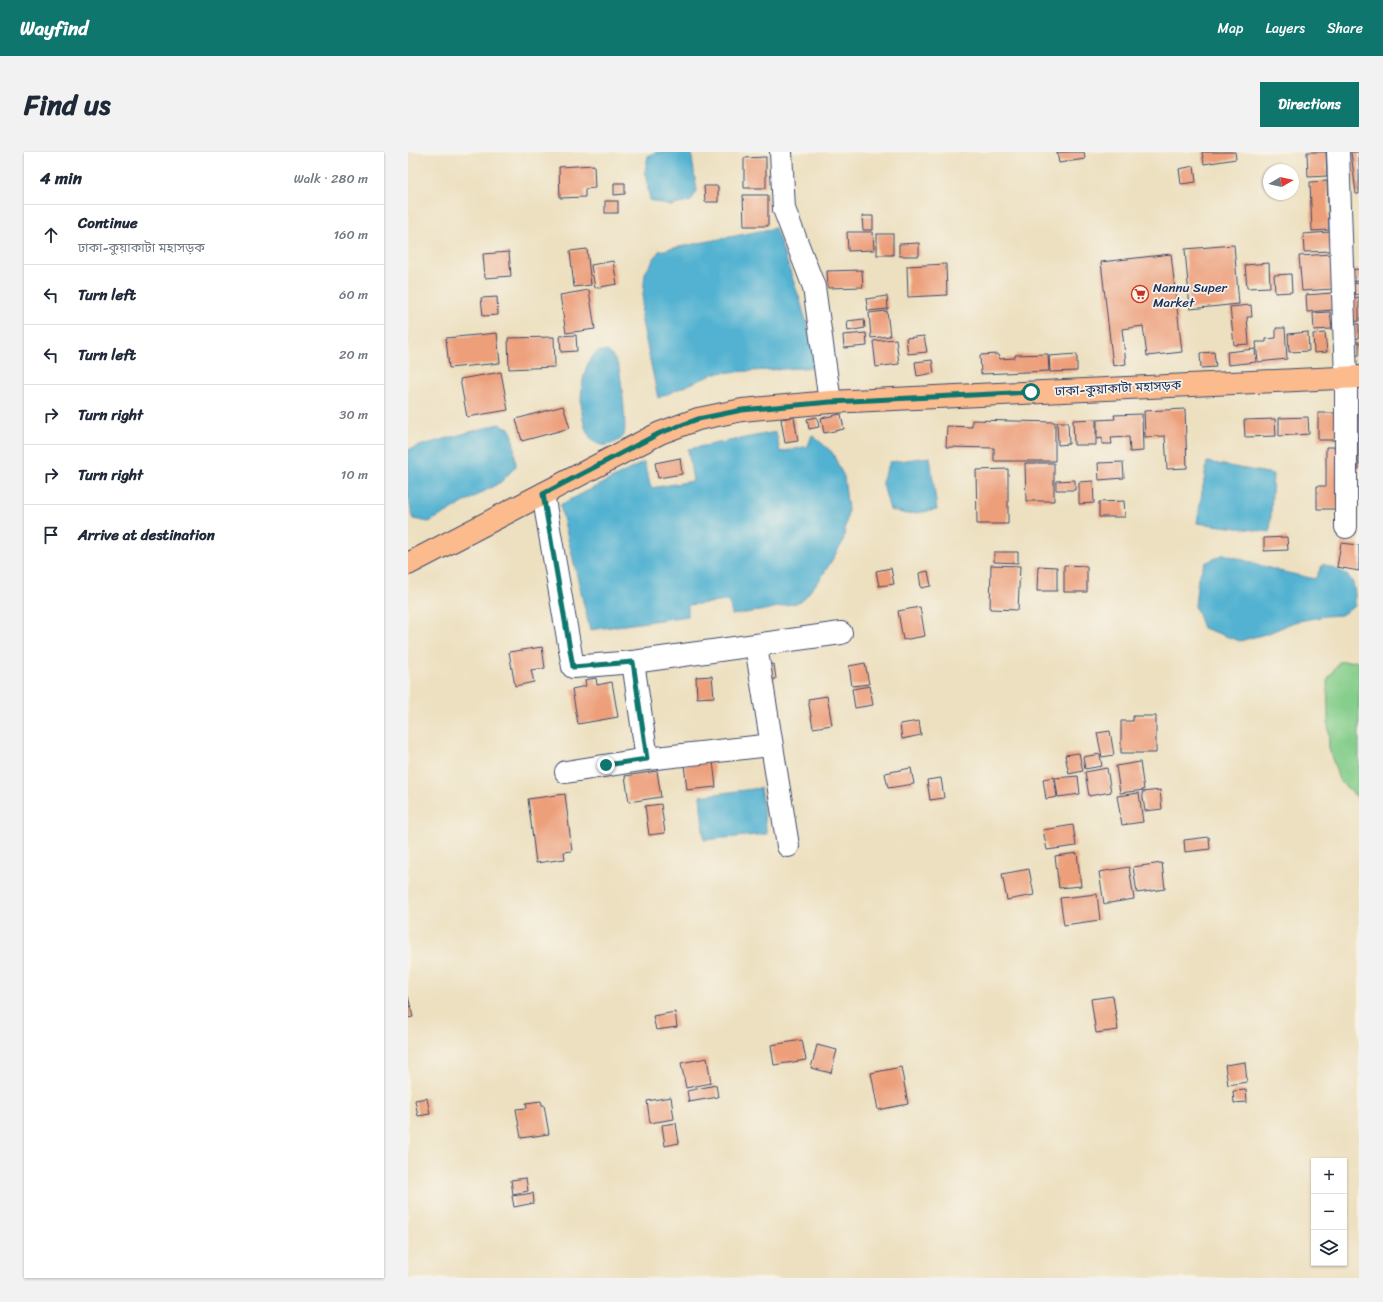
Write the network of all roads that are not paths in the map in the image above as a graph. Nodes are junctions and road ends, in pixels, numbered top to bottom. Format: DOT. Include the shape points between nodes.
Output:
graph roads {
  1 [pos="781,152"];
  2 [pos="1338,152"];
  3 [pos="1353,378"];
  4 [pos="830,402"];
  5 [pos="543,494"];
  6 [pos="1346,527"];
  7 [pos="408,564"];
  8 [pos="841,632"];
  9 [pos="756,646"];
  10 [pos="633,662"];
  11 [pos="771,746"];
  12 [pos="647,759"];
  13 [pos="566,772"];
  14 [pos="788,846"];
  1 -- 4 [label="street" via="784,209 814,287"];
  2 -- 3 [label="street"];
  3 -- 4 [label="main road, ঢাকা-কুয়াকাটা মহাসড়ক"];
  3 -- 6 [label="street"];
  4 -- 5 [label="main road, ঢাকা-কুয়াকাটা মহাসড়ক" via="742,410 698,419 660,433"];
  5 -- 7 [label="main road, ঢাকা-কুয়াকাটা মহাসড়ক"];
  5 -- 10 [label="street" via="573,667"];
  8 -- 9 [label="street"];
  9 -- 10 [label="street"];
  9 -- 11 [label="street"];
  10 -- 12 [label="street"];
  11 -- 12 [label="street"];
  11 -- 14 [label="street"];
  12 -- 13 [label="street"];
}
